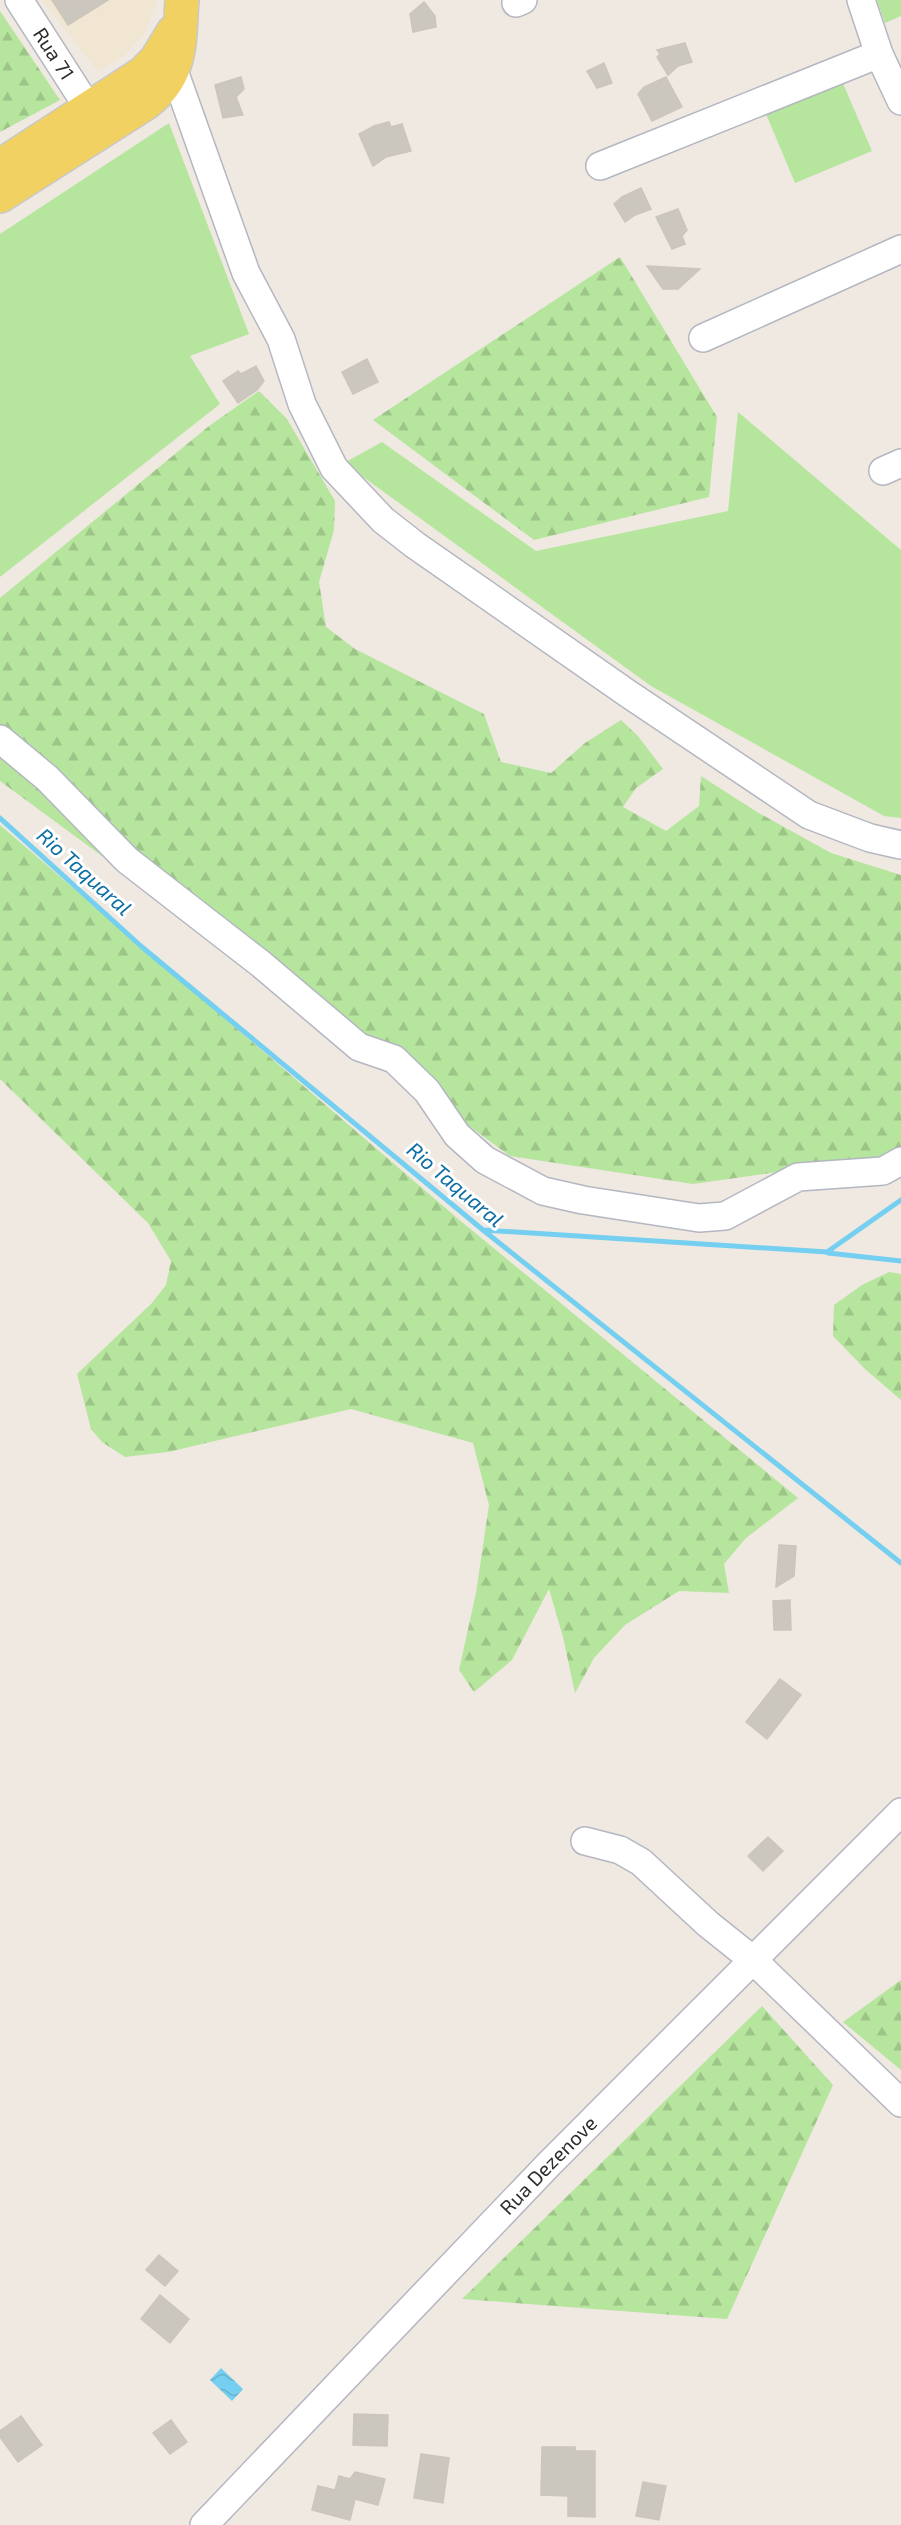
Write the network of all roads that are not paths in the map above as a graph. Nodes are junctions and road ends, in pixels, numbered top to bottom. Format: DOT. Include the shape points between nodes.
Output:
graph roads {
  1 [pos="19,0"];
  2 [pos="861,0"];
  3 [pos="182,9"];
  4 [pos="879,54"];
  5 [pos="173,68"];
  6 [pos="901,101"];
  7 [pos="89,109"];
  8 [pos="0,166"];
  9 [pos="600,166"];
  10 [pos="0,196"];
  11 [pos="901,249"];
  12 [pos="703,338"];
  13 [pos="0,739"];
  14 [pos="901,845"];
  15 [pos="901,1161"];
  16 [pos="901,1812"];
  17 [pos="585,1841"];
  18 [pos="753,1960"];
  19 [pos="901,2103"];
  20 [pos="204,2525"];
  1 -- 7 [label="street, Rua 71"];
  2 -- 4 [label="street"];
  3 -- 5 [label="main road" via="180,48"];
  3 -- 7 [label="main road" via="151,66"];
  4 -- 6 [label="street"];
  4 -- 9 [label="street"];
  5 -- 10 [label="main road" via="162,89 146,103"];
  5 -- 14 [label="street" via="246,273 281,339 302,404 334,468 361,498 425,551 809,815"];
  7 -- 8 [label="main road"];
  11 -- 12 [label="street"];
  13 -- 15 [label="street" via="47,778 127,860 261,964 359,1047 394,1059 427,1090 457,1135 485,1160 543,1191 699,1218 725,1216 798,1177 883,1171"];
  16 -- 18 [label="street, Rua Dezenove"];
  17 -- 18 [label="street" via="620,1850 641,1862"];
  18 -- 19 [label="street"];
  18 -- 20 [label="street, Rua Dezenove" via="550,2163"];
}
